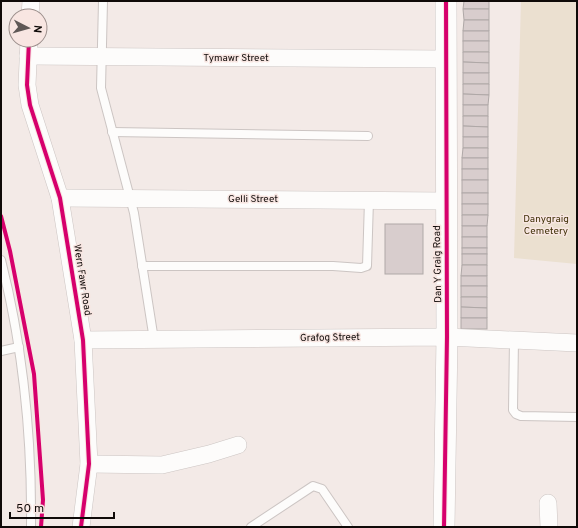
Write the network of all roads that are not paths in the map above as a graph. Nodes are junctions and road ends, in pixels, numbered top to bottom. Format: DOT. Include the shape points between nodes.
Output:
graph roads {
  1 [pos="103,1"];
  2 [pos="446,1"];
  3 [pos="28,48"];
  4 [pos="102,57"];
  5 [pos="445,59"];
  6 [pos="112,132"];
  7 [pos="368,136"];
  8 [pos="60,198"];
  9 [pos="130,199"];
  10 [pos="369,200"];
  11 [pos="445,200"];
  12 [pos="1,260"];
  13 [pos="142,266"];
  14 [pos="447,336"];
  15 [pos="514,339"];
  16 [pos="83,340"];
  17 [pos="154,340"];
  18 [pos="577,343"];
  19 [pos="19,347"];
  20 [pos="1,351"];
  21 [pos="577,417"];
  22 [pos="238,445"];
  23 [pos="89,464"];
  24 [pos="548,503"];
  25 [pos="31,527"];
  26 [pos="81,527"];
  27 [pos="251,527"];
  28 [pos="348,527"];
  29 [pos="444,527"];
  30 [pos="549,527"];
  1 -- 4 [label="lane"];
  2 -- 5 [label="street, Dan Y Graig Road"];
  3 -- 4 [label="street, Tymawr Street"];
  3 -- 8 [label="street, Wern Fawr Road" via="30,105"];
  4 -- 5 [label="street, Tymawr Street"];
  4 -- 6 [label="lane" via="101,88"];
  5 -- 11 [label="street, Dan Y Graig Road"];
  6 -- 7 [label="lane"];
  6 -- 9 [label="lane"];
  8 -- 9 [label="street, Gelli Street"];
  8 -- 16 [label="street, Wern Fawr Road"];
  9 -- 10 [label="street, Gelli Street"];
  9 -- 13 [label="lane"];
  10 -- 11 [label="street, Gelli Street"];
  10 -- 13 [label="lane" via="366,266 362,268"];
  11 -- 14 [label="street, Dan Y Graig Road"];
  12 -- 19 [label="lane"];
  13 -- 17 [label="lane"];
  14 -- 15 [label="street, Grafog Street"];
  14 -- 17 [label="street, Grafog Street"];
  14 -- 29 [label="street, Dan Y Graig Road"];
  15 -- 18 [label="street, Grafog Street"];
  15 -- 21 [label="lane" via="513,410 516,414"];
  16 -- 17 [label="street, Grafog Street"];
  16 -- 23 [label="street, Wern Fawr Road"];
  19 -- 20 [label="lane"];
  19 -- 25 [label="lane" via="31,480"];
  22 -- 23 [label="street" via="162,465"];
  23 -- 26 [label="street, Wern Fawr Road"];
  24 -- 30 [label="street"];
  27 -- 28 [label="lane" via="313,486 322,489"];
}
